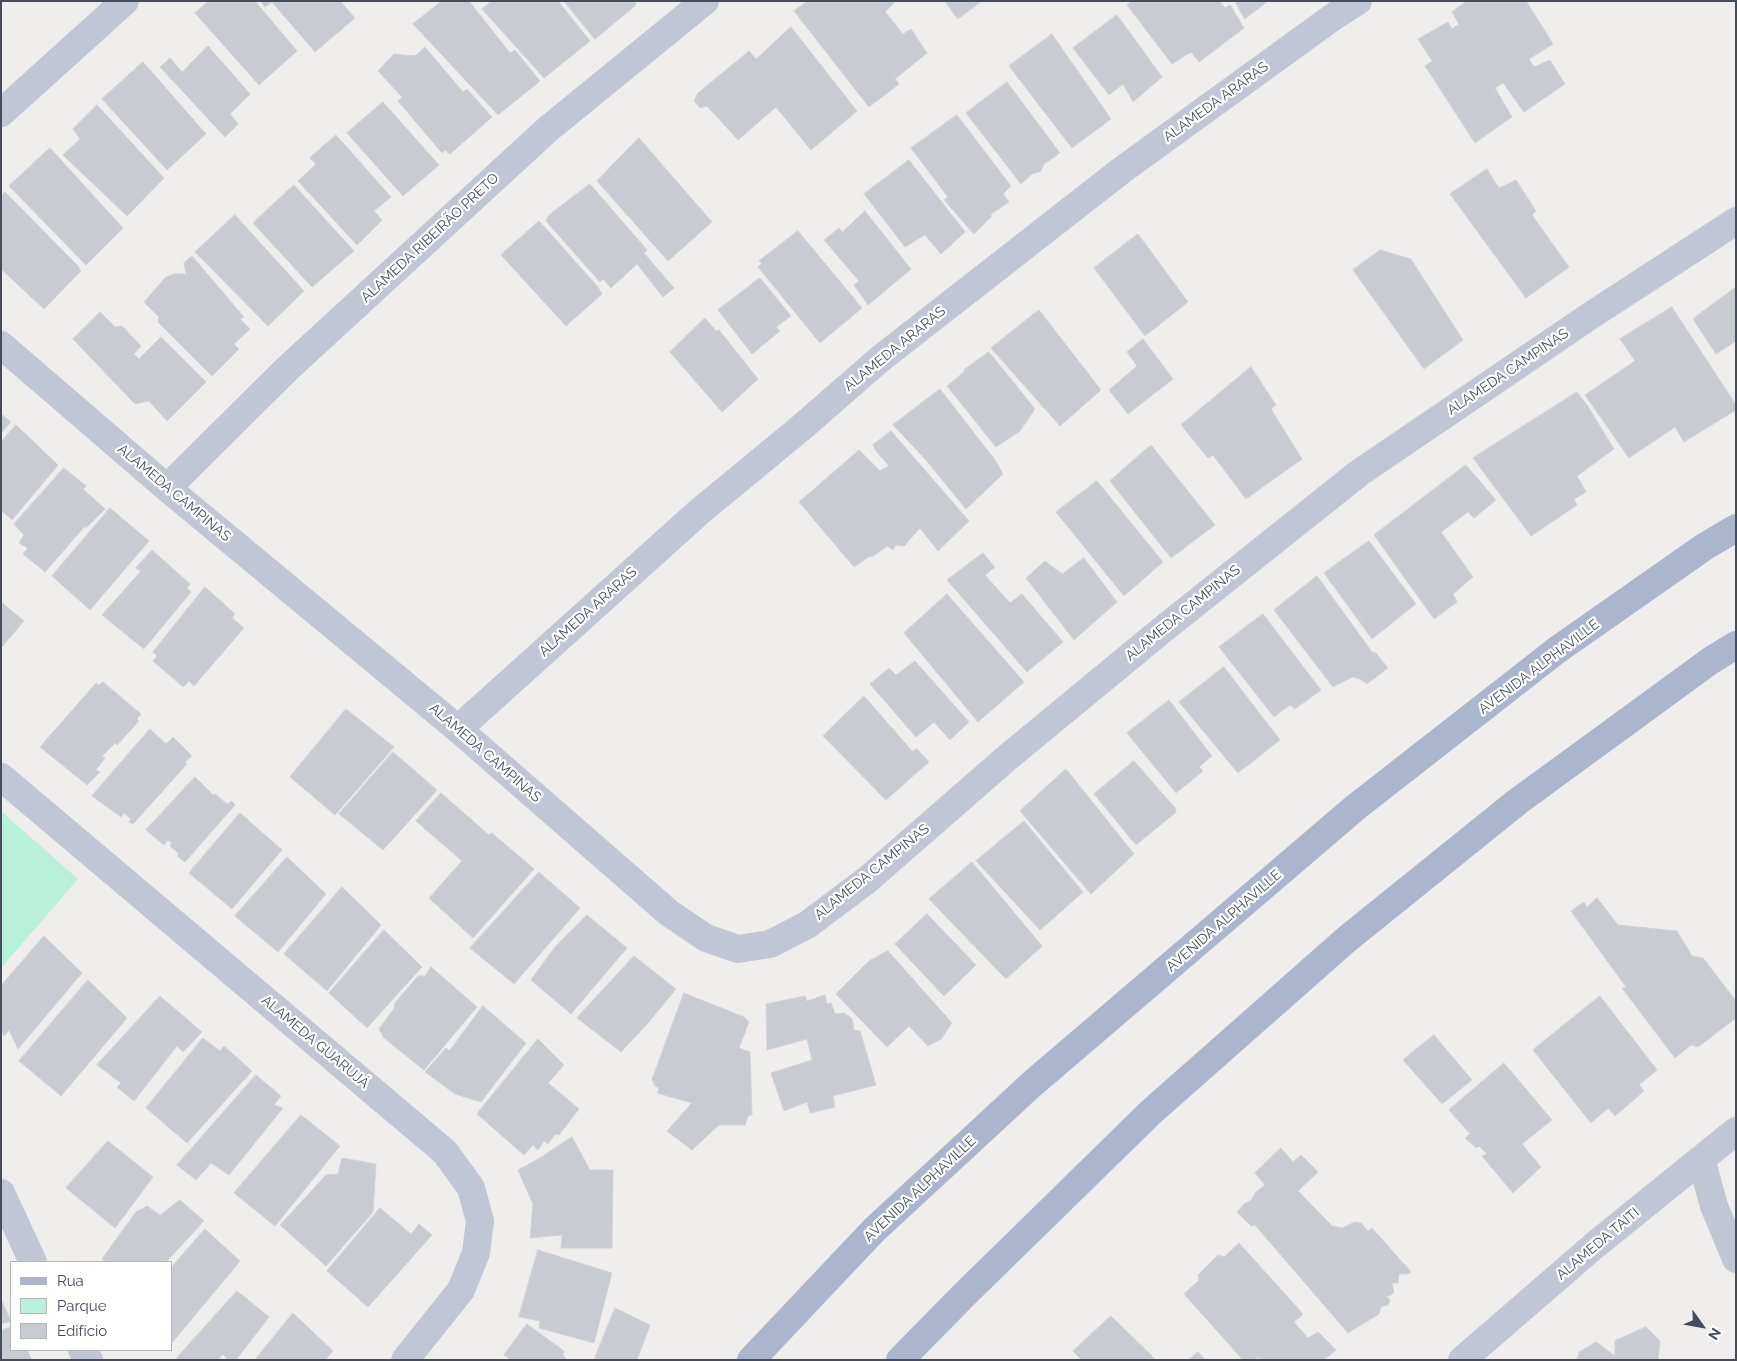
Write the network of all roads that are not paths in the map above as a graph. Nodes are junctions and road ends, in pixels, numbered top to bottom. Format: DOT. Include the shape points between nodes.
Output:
graph roads {
  1 [pos="125,1"];
  2 [pos="705,1"];
  3 [pos="1358,1"];
  4 [pos="1,113"];
  5 [pos="1736,221"];
  6 [pos="1,345"];
  7 [pos="167,488"];
  8 [pos="1736,528"];
  9 [pos="1736,645"];
  10 [pos="458,729"];
  11 [pos="1,777"];
  12 [pos="1736,1131"];
  13 [pos="1702,1159"];
  14 [pos="1,1193"];
  15 [pos="1736,1259"];
  16 [pos="33,1261"];
  17 [pos="405,1360"];
  18 [pos="751,1360"];
  19 [pos="900,1360"];
  20 [pos="1462,1360"];
  1 -- 4 [label="street"];
  2 -- 7 [label="street, ALAMEDA RIBEIRÃO PRETO" via="548,129 288,368"];
  3 -- 10 [label="street, ALAMEDA ARARAS" via="1122,170 880,359 699,512"];
  5 -- 10 [label="street, ALAMEDA CAMPINAS" via="1359,473 1015,751 867,880 807,926 770,944 738,949 706,938 669,913"];
  6 -- 7 [label="street, ALAMEDA CAMPINAS"];
  7 -- 10 [label="street, ALAMEDA CAMPINAS"];
  8 -- 18 [label="main road, AVENIDA ALPHAVILLE" via="1557,650 1356,807 1032,1084 874,1230"];
  9 -- 19 [label="main road" via="1516,802 1347,939 1151,1112"];
  11 -- 17 [label="street, ALAMEDA GUARUJÁ" via="451,1159 471,1188 480,1221 476,1254 461,1290"];
  12 -- 13 [label="street, ALAMEDA TAITI"];
  13 -- 15 [label="street" via="1714,1206"];
  13 -- 20 [label="street, ALAMEDA TAITI" via="1595,1245"];
  14 -- 16 [label="street"];
}
